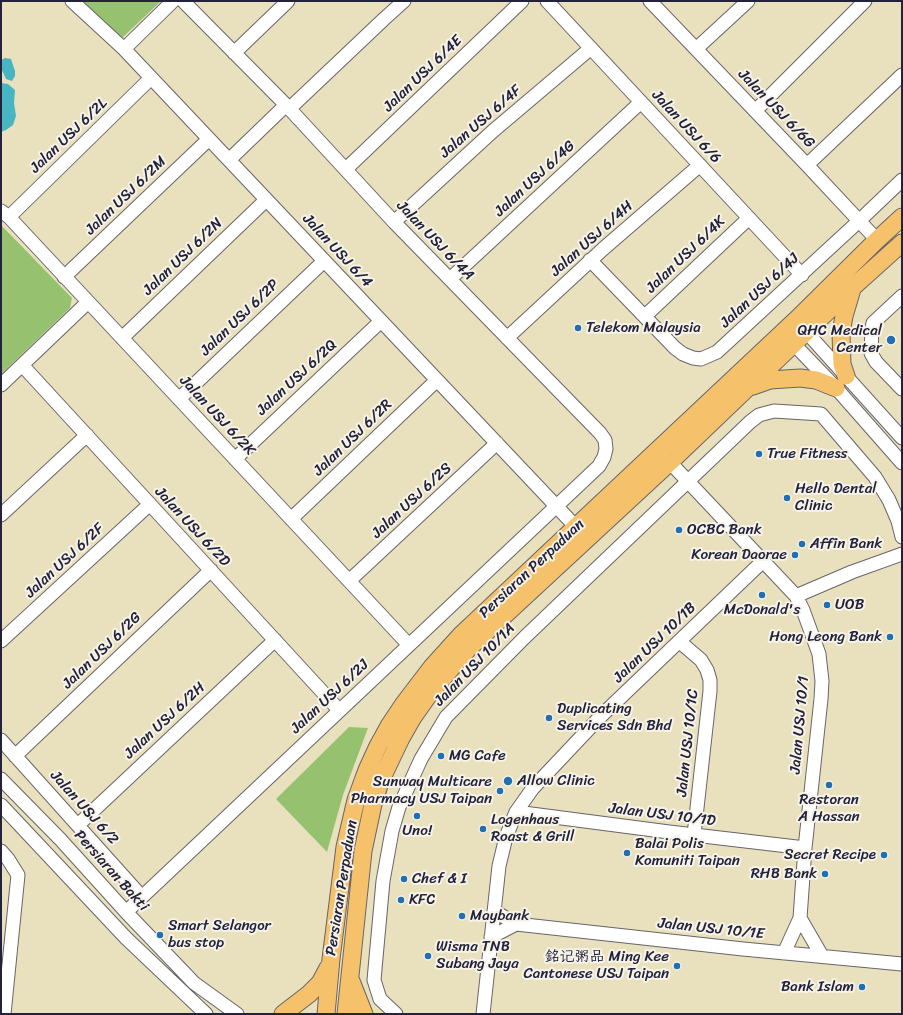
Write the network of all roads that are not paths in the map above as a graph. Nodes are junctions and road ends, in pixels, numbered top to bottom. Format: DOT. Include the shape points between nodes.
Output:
graph roads {
  1 [pos="72,1"];
  2 [pos="173,1"];
  3 [pos="183,1"];
  4 [pos="288,1"];
  5 [pos="404,1"];
  6 [pos="522,1"];
  7 [pos="547,1"];
  8 [pos="650,1"];
  9 [pos="748,1"];
  10 [pos="865,1"];
  11 [pos="591,48"];
  12 [pos="124,49"];
  13 [pos="696,49"];
  14 [pos="234,53"];
  15 [pos="902,75"];
  16 [pos="151,78"];
  17 [pos="641,102"];
  18 [pos="288,107"];
  19 [pos="755,111"];
  20 [pos="209,139"];
  21 [pos="229,160"];
  22 [pos="807,165"];
  23 [pos="700,166"];
  24 [pos="346,169"];
  25 [pos="902,180"];
  26 [pos="266,200"];
  27 [pos="5,214"];
  28 [pos="902,217"];
  29 [pos="749,218"];
  30 [pos="859,221"];
  31 [pos="394,222"];
  32 [pos="876,240"];
  33 [pos="901,246"];
  34 [pos="590,260"];
  35 [pos="324,261"];
  36 [pos="802,275"];
  37 [pos="64,277"];
  38 [pos="450,279"];
  39 [pos="853,287"];
  40 [pos="902,296"];
  41 [pos="88,302"];
  42 [pos="645,316"];
  43 [pos="381,321"];
  44 [pos="802,326"];
  45 [pos="122,338"];
  46 [pos="507,338"];
  47 [pos="789,338"];
  48 [pos="22,365"];
  49 [pos="437,380"];
  50 [pos="841,382"];
  51 [pos="1,385"];
  52 [pos="749,387"];
  53 [pos="902,389"];
  54 [pos="179,399"];
  55 [pos="87,435"];
  56 [pos="902,438"];
  57 [pos="497,444"];
  58 [pos="664,456"];
  59 [pos="235,459"];
  60 [pos="902,463"];
  61 [pos="688,481"];
  62 [pos="150,504"];
  63 [pos="556,505"];
  64 [pos="1,515"];
  65 [pos="291,519"];
  66 [pos="576,527"];
  67 [pos="902,537"];
  68 [pos="902,554"];
  69 [pos="763,561"];
  70 [pos="211,570"];
  71 [pos="349,581"];
  72 [pos="796,596"];
  73 [pos="275,640"];
  74 [pos="1,641"];
  75 [pos="680,642"];
  76 [pos="408,644"];
  77 [pos="339,710"];
  78 [pos="1,740"];
  79 [pos="15,756"];
  80 [pos="1,778"];
  81 [pos="1,805"];
  82 [pos="516,812"];
  83 [pos="78,825"];
  84 [pos="694,835"];
  85 [pos="805,848"];
  86 [pos="1,851"];
  87 [pos="142,897"];
  88 [pos="494,911"];
  89 [pos="126,912"];
  90 [pos="800,918"];
  91 [pos="516,924"];
  92 [pos="491,937"];
  93 [pos="784,953"];
  94 [pos="822,956"];
  95 [pos="331,959"];
  96 [pos="902,964"];
  97 [pos="349,976"];
  98 [pos="4,1014"];
  99 [pos="206,1014"];
  100 [pos="237,1014"];
  101 [pos="283,1014"];
  102 [pos="326,1014"];
  103 [pos="346,1014"];
  104 [pos="364,1014"];
  105 [pos="396,1014"];
  106 [pos="483,1014"];
  1 -- 12 [label="street, Jalan USJ 6/4"];
  2 -- 12 [label="street"];
  3 -- 14 [label="street, Jalan USJ 6/4A"];
  4 -- 14 [label="street"];
  5 -- 18 [label="street"];
  6 -- 24 [label="street, Jalan USJ 6/4E"];
  7 -- 11 [label="street, Jalan USJ 6/6"];
  8 -- 13 [label="street, Jalan USJ 6/6G"];
  9 -- 13 [label="street"];
  10 -- 19 [label="street"];
  11 -- 17 [label="street, Jalan USJ 6/6"];
  11 -- 31 [label="street, Jalan USJ 6/4F" via="493,131"];
  12 -- 16 [label="street, Jalan USJ 6/4"];
  13 -- 19 [label="street, Jalan USJ 6/6G"];
  14 -- 18 [label="street, Jalan USJ 6/4A"];
  15 -- 22 [label="street"];
  16 -- 20 [label="street, Jalan USJ 6/4"];
  16 -- 27 [label="street, Jalan USJ 6/2L"];
  17 -- 23 [label="street, Jalan USJ 6/6"];
  17 -- 38 [label="street, Jalan USJ 6/4G"];
  18 -- 21 [label="street"];
  18 -- 24 [label="street, Jalan USJ 6/4A"];
  19 -- 22 [label="street, Jalan USJ 6/6G"];
  20 -- 21 [label="street, Jalan USJ 6/4"];
  20 -- 37 [label="street, Jalan USJ 6/2M"];
  21 -- 26 [label="street, Jalan USJ 6/4"];
  22 -- 30 [label="street, Jalan USJ 6/6G"];
  23 -- 29 [label="street, Jalan USJ 6/6"];
  23 -- 34 [label="street, Jalan USJ 6/4H"];
  24 -- 31 [label="street, Jalan USJ 6/4A"];
  25 -- 30 [label="street, Jalan USJ 6/4J"];
  26 -- 35 [label="street, Jalan USJ 6/4"];
  26 -- 45 [label="street, Jalan USJ 6/2N"];
  27 -- 37 [label="street, Jalan USJ 6/2K"];
  28 -- 32 [label="main road, Persiaran Perpaduan"];
  29 -- 36 [label="street, Jalan USJ 6/6"];
  29 -- 42 [label="street, Jalan USJ 6/4K"];
  30 -- 32 [label="street, Jalan USJ 6/6G"];
  30 -- 36 [label="street, Jalan USJ 6/4J"];
  31 -- 38 [label="street, Jalan USJ 6/4A"];
  32 -- 44 [label="main road, Persiaran Perpaduan"];
  33 -- 39 [label="main road, Persiaran Perpaduan"];
  34 -- 42 [label="street, Jalan USJ 6/4J"];
  34 -- 46 [label="street, Jalan USJ 6/4H"];
  35 -- 43 [label="street, Jalan USJ 6/4"];
  35 -- 54 [label="street, Jalan USJ 6/2P"];
  36 -- 42 [label="street, Jalan USJ 6/4J" via="717,352 701,359 688,356 675,348"];
  37 -- 41 [label="street, Jalan USJ 6/2K"];
  38 -- 46 [label="street, Jalan USJ 6/4A"];
  39 -- 44 [label="main road, Persiaran Perpaduan"];
  39 -- 50 [label="main road" via="841,333"];
  40 -- 53 [label="street" via="873,323 871,353 876,362"];
  41 -- 45 [label="street, Jalan USJ 6/2K"];
  41 -- 48 [label="street"];
  43 -- 49 [label="street, Jalan USJ 6/4"];
  43 -- 59 [label="street, Jalan USJ 6/2Q"];
  44 -- 47 [label="main road, Persiaran Perpaduan"];
  44 -- 50 [label="street"];
  45 -- 54 [label="street, Jalan USJ 6/2K"];
  46 -- 63 [label="street, Jalan USJ 6/4A" via="605,440 606,449 599,466"];
  47 -- 50 [label="street"];
  47 -- 52 [label="main road, Persiaran Perpaduan"];
  47 -- 58 [label="main road, Persiaran Perpaduan"];
  48 -- 51 [label="street"];
  48 -- 55 [label="street, Jalan USJ 6/2D"];
  49 -- 57 [label="street, Jalan USJ 6/4"];
  49 -- 65 [label="street, Jalan USJ 6/2R"];
  50 -- 52 [label="main road" via="800,378 770,380"];
  50 -- 56 [label="street"];
  50 -- 60 [label="street"];
  52 -- 58 [label="main road, Persiaran Perpaduan"];
  54 -- 59 [label="street, Jalan USJ 6/2K"];
  55 -- 62 [label="street, Jalan USJ 6/2D"];
  55 -- 64 [label="street"];
  57 -- 63 [label="street, Jalan USJ 6/4"];
  57 -- 71 [label="street, Jalan USJ 6/2S"];
  58 -- 61 [label="street, Jalan USJ 10/1"];
  58 -- 66 [label="main road, Persiaran Perpaduan"];
  58 -- 97 [label="main road, Persiaran Perpaduan" via="468,649 435,687 414,717 392,756 372,804 363,851"];
  59 -- 65 [label="street, Jalan USJ 6/2K"];
  61 -- 67 [label="street, Jalan USJ 10/1A" via="759,415 774,411 821,414 875,477 889,500"];
  61 -- 69 [label="street, Jalan USJ 10/1"];
  61 -- 105 [label="street, Jalan USJ 10/1A" via="530,632 446,718 421,759 399,807 383,881 374,980 380,999"];
  62 -- 70 [label="street, Jalan USJ 6/2D"];
  62 -- 74 [label="street, Jalan USJ 6/2F"];
  63 -- 66 [label="street, Jalan USJ 6/4"];
  63 -- 76 [label="street, Jalan USJ 6/2J"];
  65 -- 71 [label="street, Jalan USJ 6/2K"];
  66 -- 95 [label="main road, Persiaran Perpaduan" via="446,651 418,684 389,726 367,770 355,806 345,847"];
  68 -- 72 [label="street"];
  69 -- 72 [label="street, Jalan USJ 10/1"];
  69 -- 75 [label="street, Jalan USJ 10/1B"];
  70 -- 73 [label="street, Jalan USJ 6/2D"];
  70 -- 79 [label="street, Jalan USJ 6/2G"];
  71 -- 76 [label="street, Jalan USJ 6/2K"];
  72 -- 85 [label="street, Jalan USJ 10/1" via="819,654 822,680"];
  73 -- 77 [label="street, Jalan USJ 6/2D"];
  73 -- 83 [label="street, Jalan USJ 6/2H"];
  75 -- 82 [label="street, Jalan USJ 10/1B" via="601,716 533,788"];
  75 -- 84 [label="street, Jalan USJ 10/1C" via="701,660 710,680"];
  76 -- 77 [label="street, Jalan USJ 6/2J"];
  77 -- 87 [label="street, Jalan USJ 6/2J"];
  78 -- 79 [label="street, Jalan USJ 6/2"];
  79 -- 83 [label="street, Jalan USJ 6/2"];
  80 -- 89 [label="street, Persiaran Bakti"];
  81 -- 99 [label="street" via="126,938"];
  82 -- 84 [label="street, Jalan USJ 10/1D"];
  82 -- 88 [label="street, Jalan USJ 10/1B" via="506,837"];
  83 -- 87 [label="street, Jalan USJ 6/2"];
  84 -- 85 [label="street, Jalan USJ 10/1D"];
  85 -- 90 [label="street, Jalan USJ 10/1"];
  86 -- 98 [label="street" via="18,875"];
  87 -- 89 [label="street, Jalan USJ 6/2J"];
  88 -- 91 [label="street, Jalan USJ 10/1E"];
  88 -- 92 [label="street, Jalan USJ 10/1B"];
  89 -- 100 [label="street, Persiaran Bakti" via="194,983"];
  90 -- 93 [label="street, Jalan USJ 10/1"];
  90 -- 94 [label="street"];
  91 -- 92 [label="street"];
  91 -- 93 [label="street, Jalan USJ 10/1E"];
  92 -- 106 [label="street, Jalan USJ 10/1B"];
  93 -- 94 [label="street, Jalan USJ 10/1E"];
  94 -- 96 [label="street, Jalan USJ 10/1E"];
  95 -- 101 [label="main road" via="320,983"];
  95 -- 102 [label="main road, Persiaran Perpaduan"];
  97 -- 103 [label="main road, Persiaran Perpaduan"];
  97 -- 104 [label="main road"];
}
